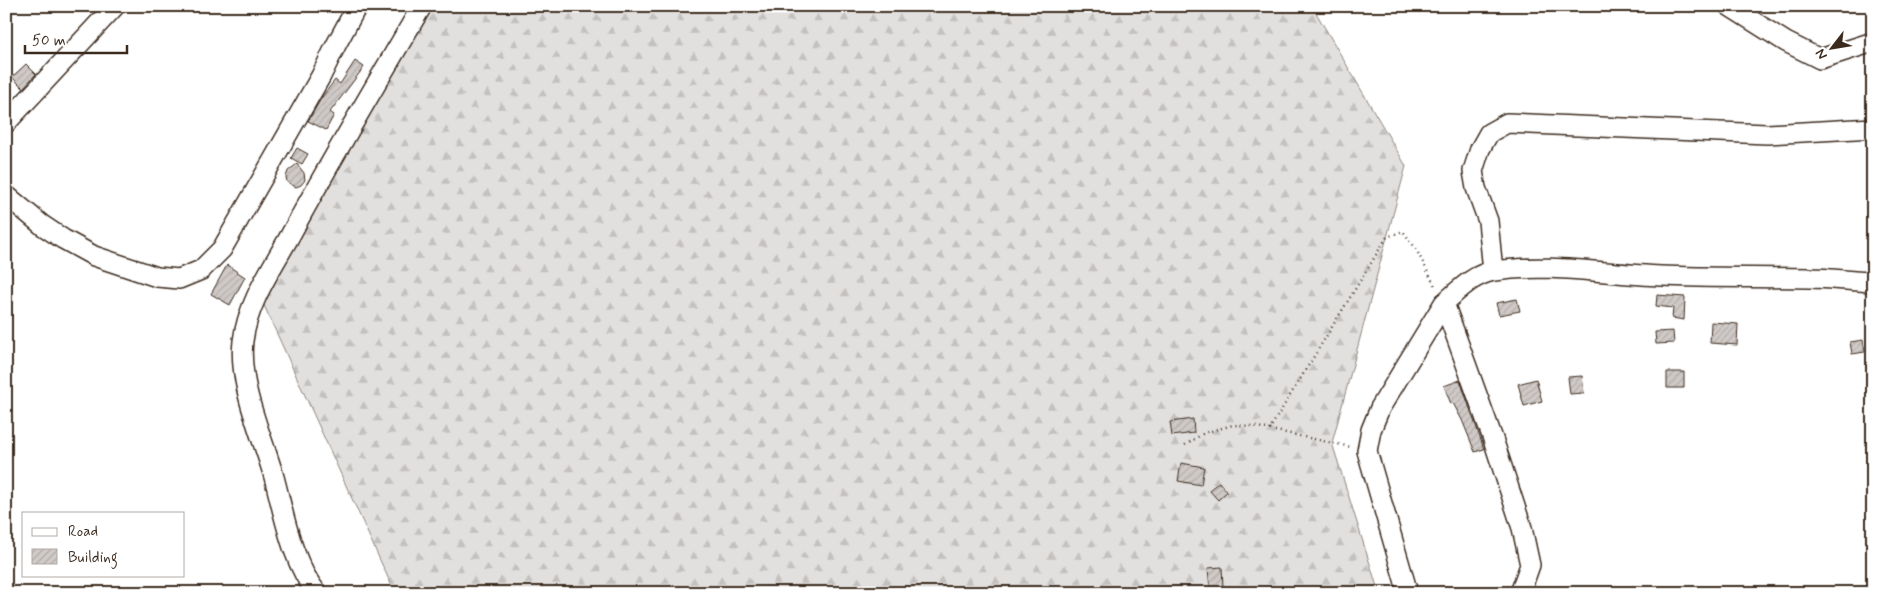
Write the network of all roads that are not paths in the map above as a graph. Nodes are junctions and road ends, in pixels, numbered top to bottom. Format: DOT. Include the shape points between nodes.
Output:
graph roads {
  1 [pos="115,6"];
  2 [pos="357,6"];
  3 [pos="422,6"];
  4 [pos="1728,6"];
  5 [pos="1873,42"];
  6 [pos="6,123"];
  7 [pos="1873,128"];
  8 [pos="6,195"];
  9 [pos="1493,271"];
  10 [pos="1873,282"];
  11 [pos="1444,303"];
  12 [pos="317,593"];
  13 [pos="1408,593"];
  14 [pos="1520,593"];
  1 -- 6 [label="street"];
  2 -- 8 [label="street" via="222,250 201,270 179,279 157,277 94,256 42,225"];
  3 -- 12 [label="street" via="249,310 243,342 243,369 250,398 292,543 309,583"];
  4 -- 5 [label="street" via="1820,59"];
  7 -- 9 [label="street" via="1766,134 1507,123 1489,133 1473,170 1488,221"];
  9 -- 10 [label="street" via="1542,269"];
  9 -- 11 [label="street" via="1464,285"];
  11 -- 13 [label="street" via="1380,408 1371,430 1368,451"];
  11 -- 14 [label="street" via="1522,528 1530,565"];
}
